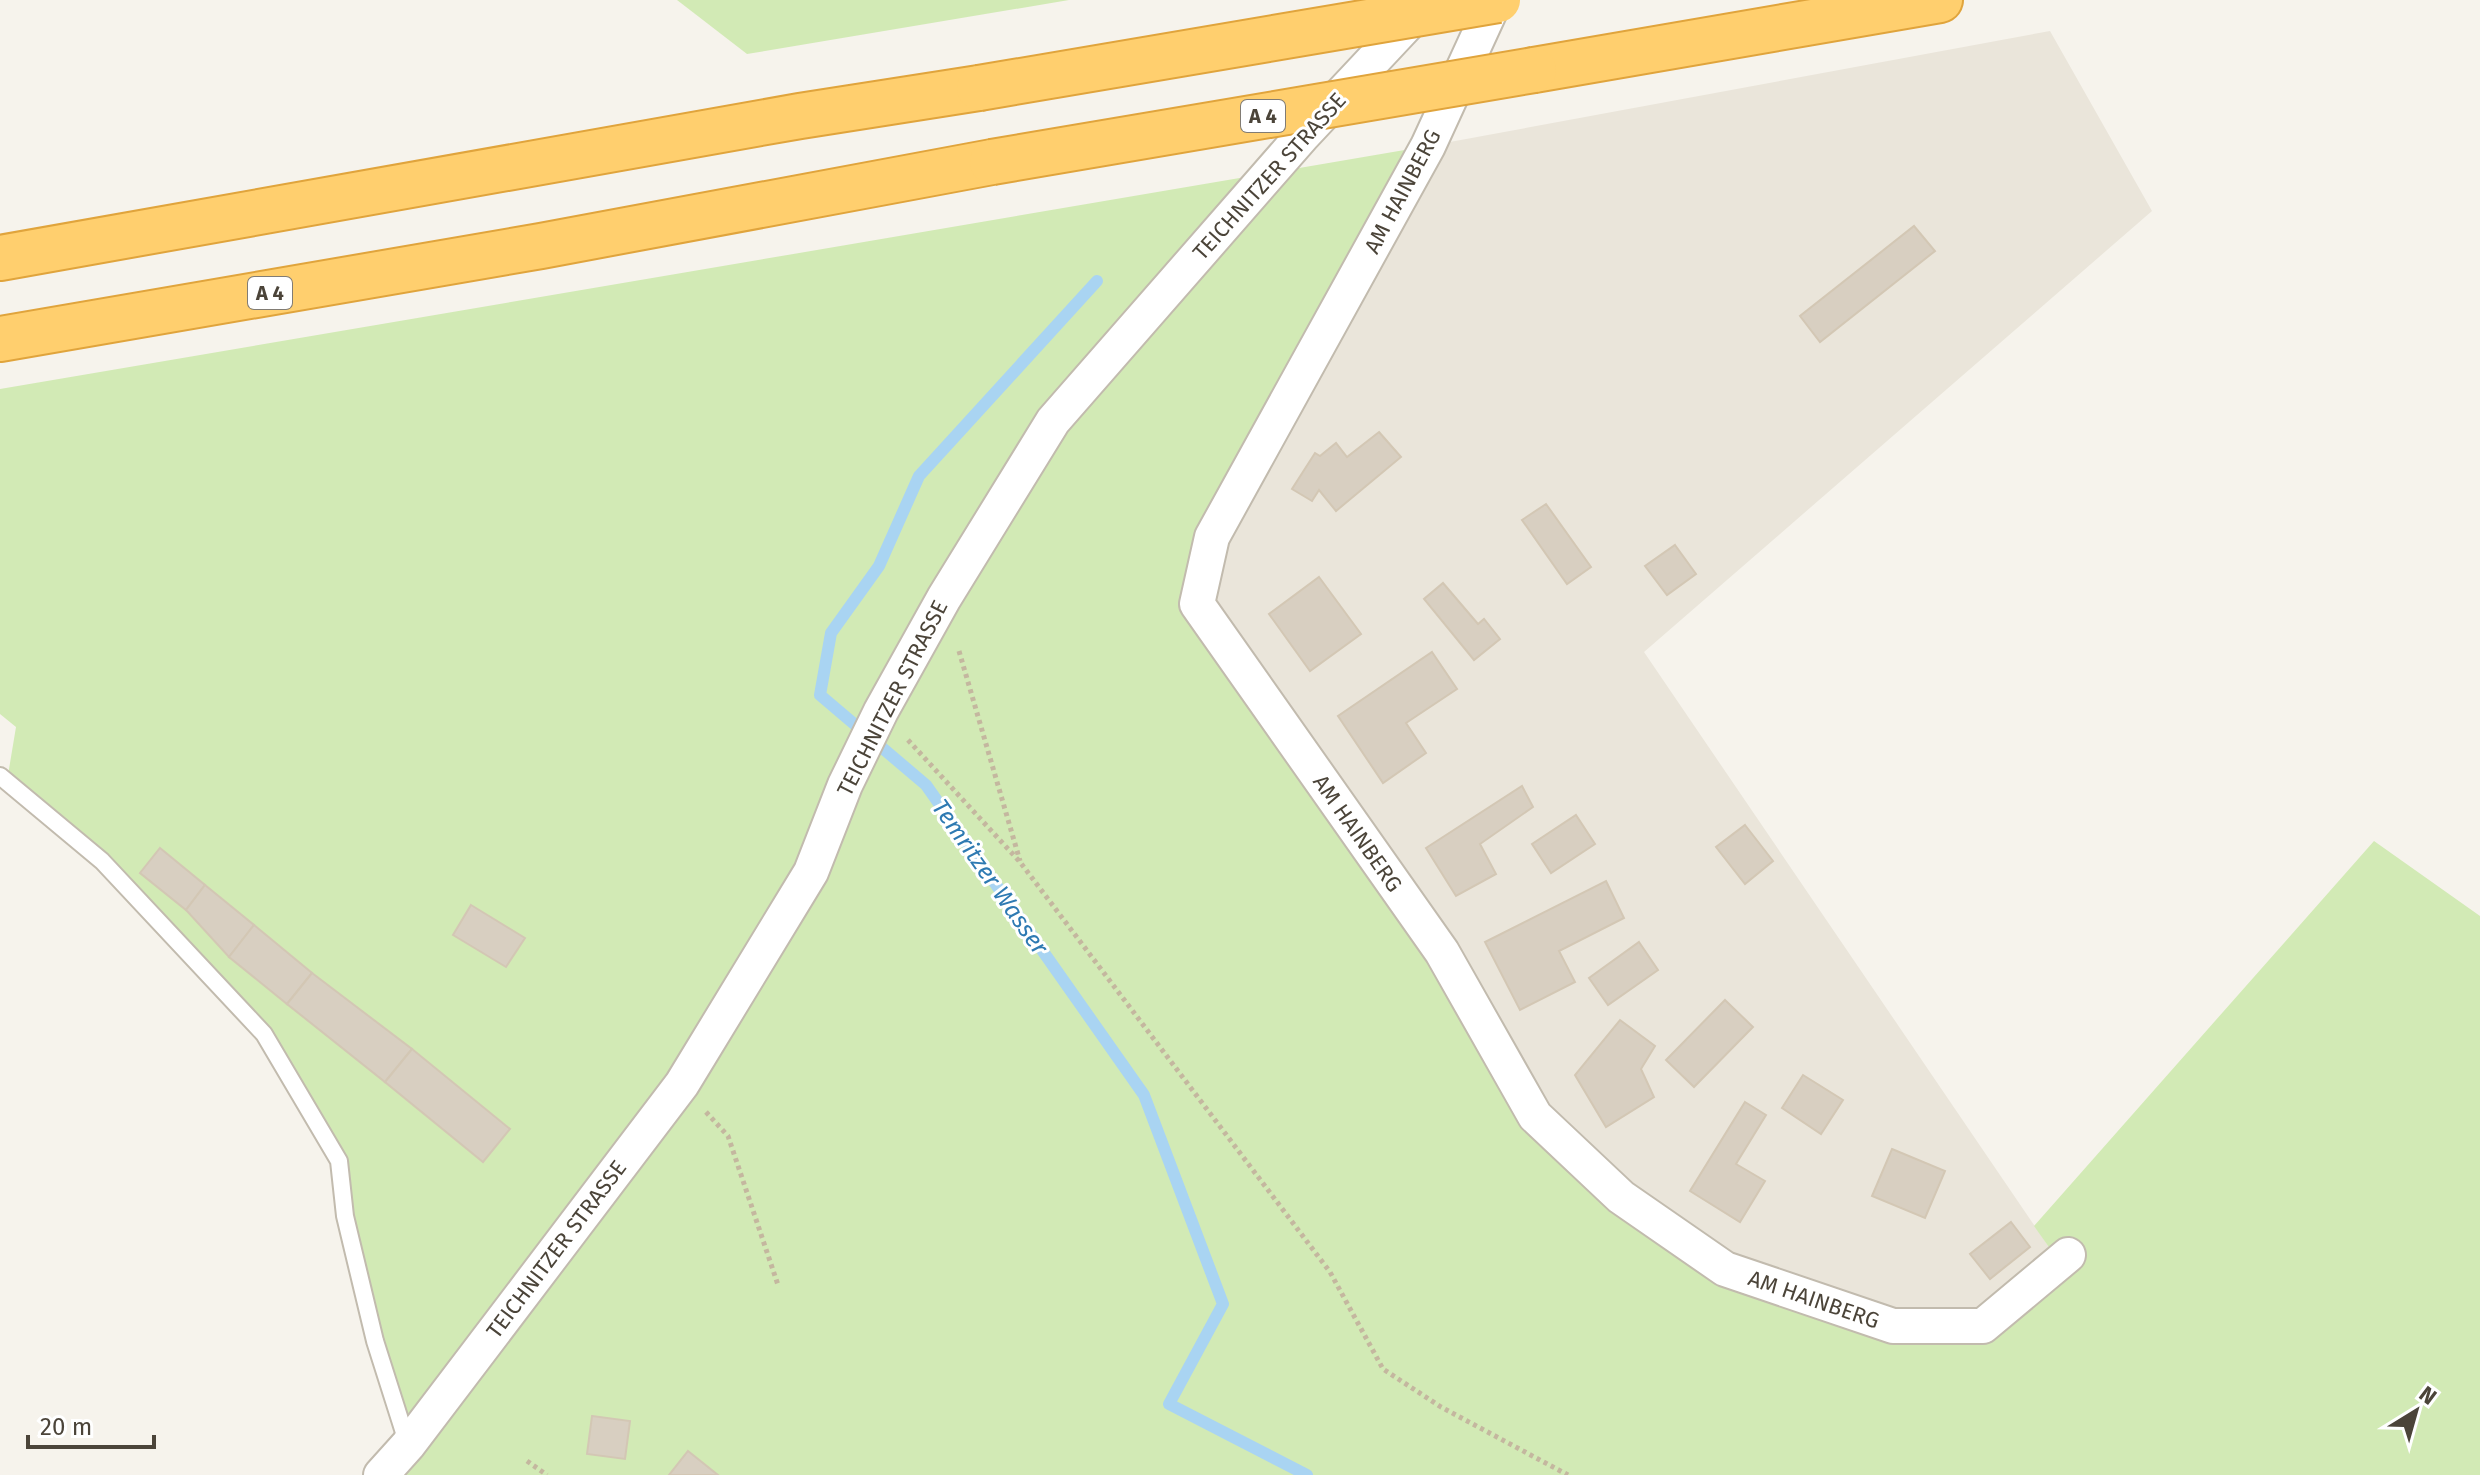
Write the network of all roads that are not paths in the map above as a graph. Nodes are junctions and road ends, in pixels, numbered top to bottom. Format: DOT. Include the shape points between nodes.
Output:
graph roads {
  1 [pos="1430,0"];
  2 [pos="1496,0"];
  3 [pos="1940,0"];
  4 [pos="0,258"];
  5 [pos="0,339"];
  6 [pos="0,776"];
  7 [pos="2068,1255"];
  8 [pos="408,1445"];
  9 [pos="381,1475"];
  1 -- 8 [label="street, TEICHNITZER STRASSE" via="1303,135 1053,421 881,711 811,872 682,1084"];
  2 -- 4 [label="highway, bridge" via="770,121"];
  2 -- 7 [label="street, AM HAINBERG" via="1428,146 1212,537 1197,604 1442,952 1535,1116 1621,1197 1725,1269 1893,1326 1983,1326"];
  3 -- 5 [label="highway, A 4, bridge"];
  6 -- 8 [label="lane" via="102,861 264,1034 339,1161 345,1216 371,1327"];
  8 -- 9 [label="street, TEICHNITZER STRASSE"];
}
